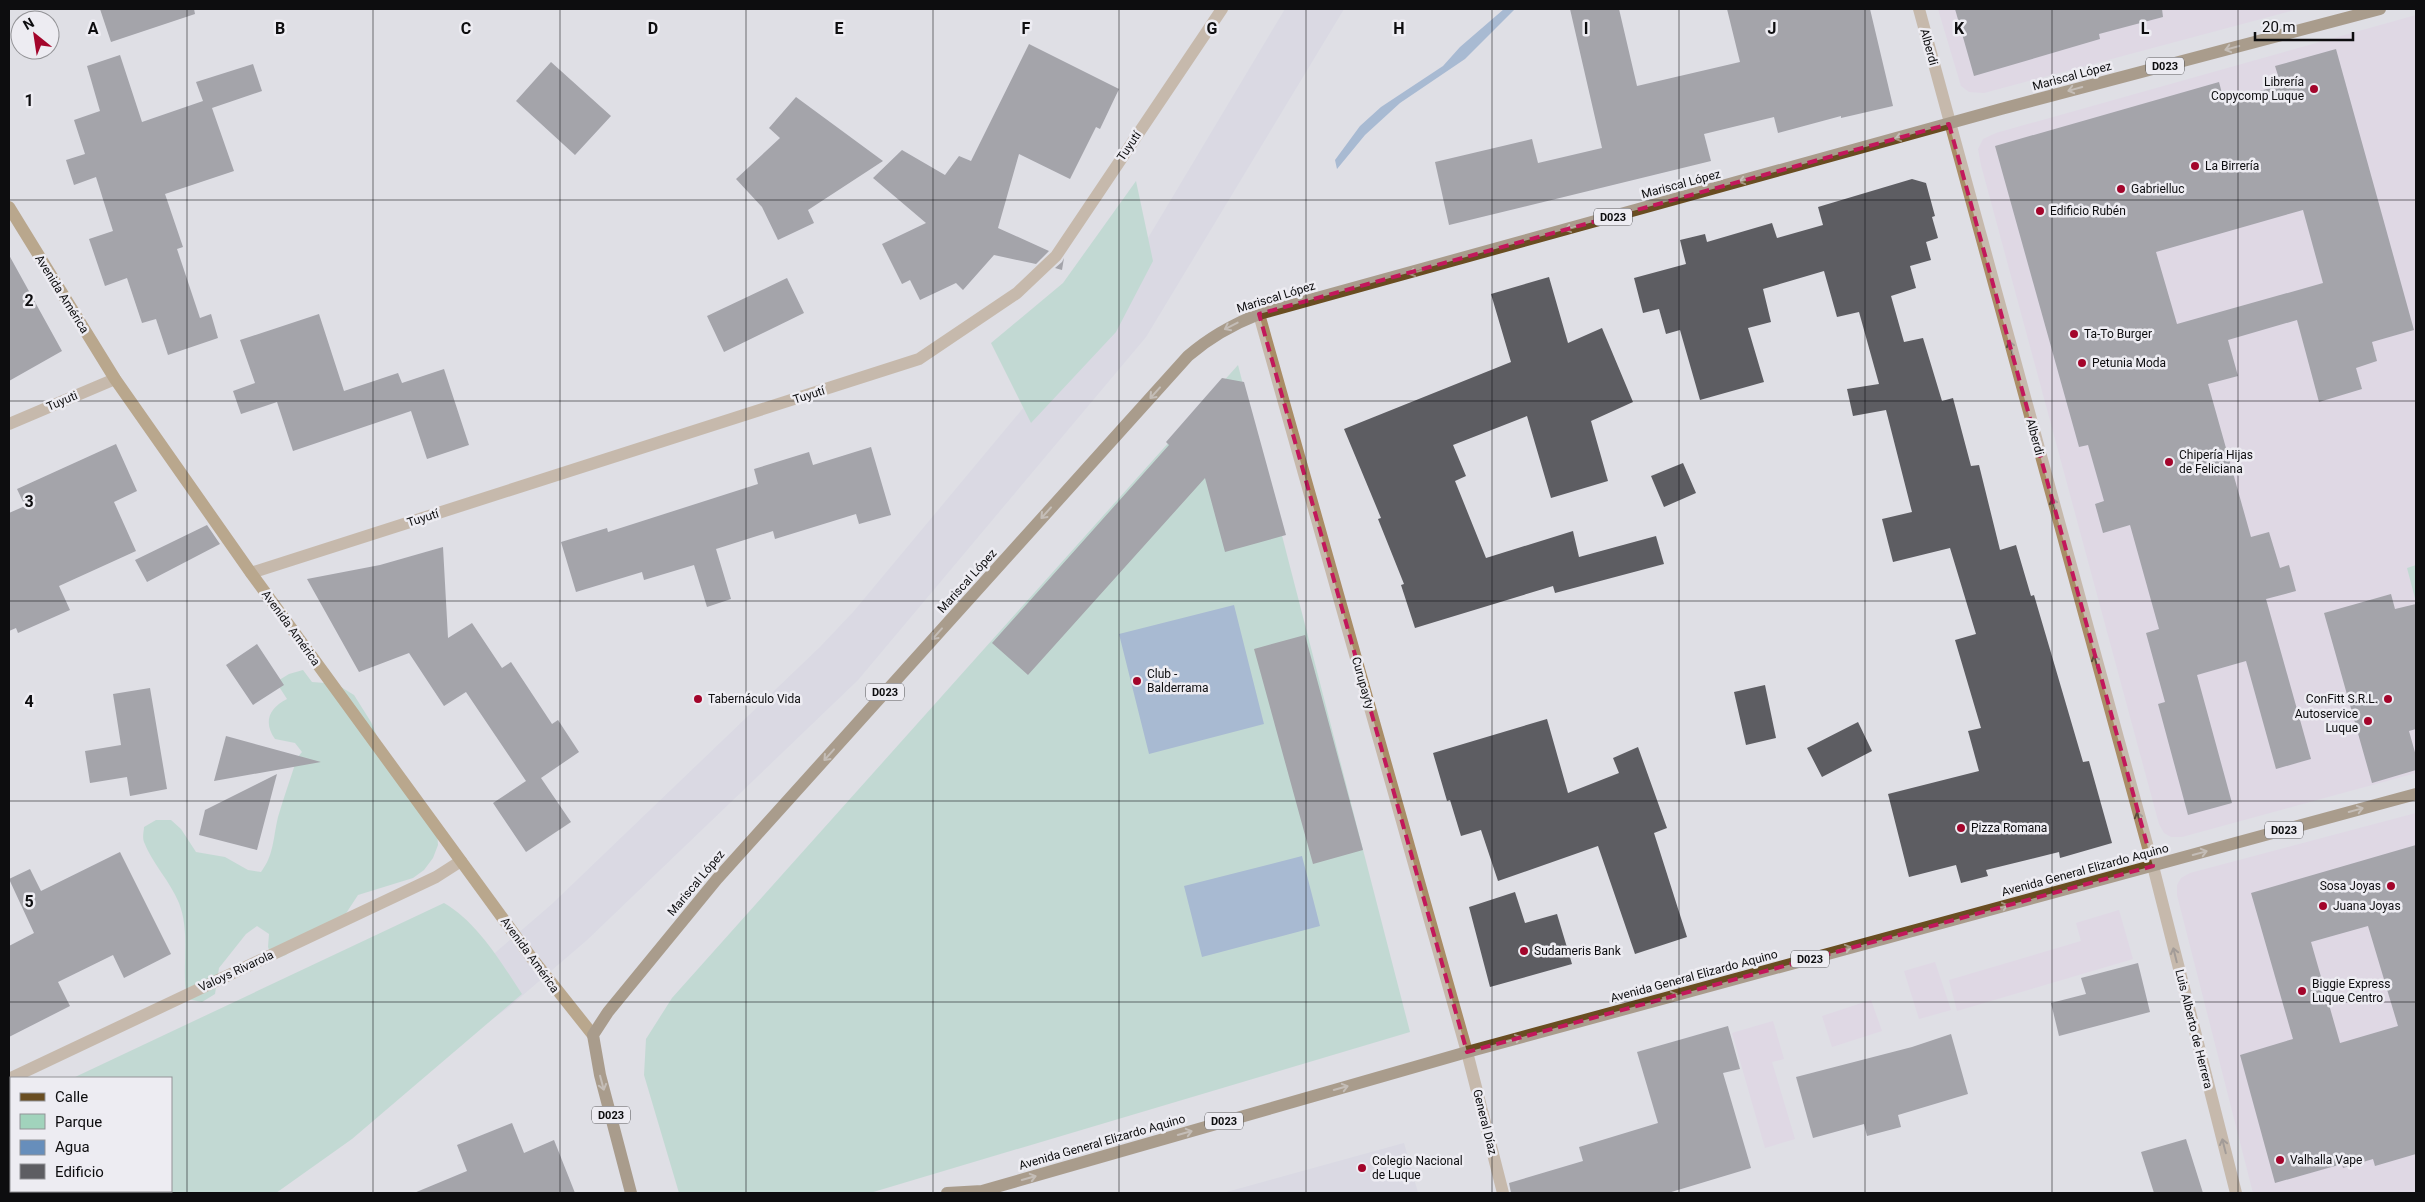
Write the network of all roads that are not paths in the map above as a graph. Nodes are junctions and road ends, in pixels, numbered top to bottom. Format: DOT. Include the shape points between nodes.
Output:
graph roads {
  1 [pos="1222,9"];
  2 [pos="1919,9"];
  3 [pos="2380,9"];
  4 [pos="1949,124"];
  5 [pos="9,207"];
  6 [pos="1259,314"];
  7 [pos="115,379"];
  8 [pos="9,424"];
  9 [pos="251,573"];
  10 [pos="2416,794"];
  11 [pos="461,861"];
  12 [pos="2152,866"];
  13 [pos="593,1036"];
  14 [pos="1467,1052"];
  15 [pos="13,1077"];
  16 [pos="980,1192"];
  17 [pos="631,1193"];
  18 [pos="947,1193"];
  19 [pos="1503,1193"];
  20 [pos="2236,1193"];
  1 -- 9 [label="street, Tuyutí" via="1056,256 1018,293 919,359"];
  2 -- 4 [label="street, Alberdi"];
  3 -- 4 [label="main road, Mariscal López / D023, one-way"];
  4 -- 6 [label="main road, Mariscal López / D023, one-way"];
  12 -- 4 [label="street, Alberdi, one-way"];
  5 -- 7 [label="main road, Avenida América"];
  6 -- 13 [label="main road, Mariscal López / D023, one-way" via="1232,324 1188,356 717,879 608,1012"];
  6 -- 14 [label="street, Curupayty"];
  7 -- 8 [label="street, Tuyuti"];
  7 -- 9 [label="main road, Avenida América"];
  9 -- 11 [label="main road, Avenida América"];
  12 -- 10 [label="main road, Avenida General Elizardo Aquino / D023, one-way"];
  11 -- 13 [label="main road, Avenida América"];
  11 -- 15 [label="street, Valoys Rivarola" via="436,877"];
  14 -- 12 [label="main road, Avenida General Elizardo Aquino / D023, one-way"];
  20 -- 12 [label="street, Luis Alberto de Herrera, one-way"];
  13 -- 17 [label="main road, D023, one-way"];
  16 -- 14 [label="main road, Avenida General Elizardo Aquino / D023, one-way"];
  14 -- 19 [label="street, General Díaz"];
  16 -- 18 [label="main road, Avenida General Elizardo Aquino / D023"];
}
